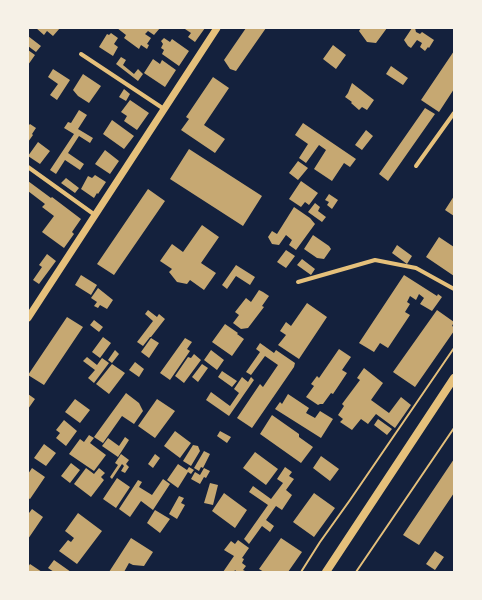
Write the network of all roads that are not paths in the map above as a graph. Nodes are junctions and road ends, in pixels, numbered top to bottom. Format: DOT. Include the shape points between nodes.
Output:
graph roads {
  1 [pos="217,28"];
  2 [pos="81,54"];
  3 [pos="164,109"];
  4 [pos="454,113"];
  5 [pos="416,166"];
  6 [pos="28,167"];
  7 [pos="96,215"];
  8 [pos="298,282"];
  9 [pos="454,289"];
  10 [pos="28,318"];
  11 [pos="454,378"];
  12 [pos="326,572"];
  1 -- 3 [label="street"];
  2 -- 3 [label="street"];
  3 -- 7 [label="street"];
  4 -- 5 [label="street"];
  6 -- 7 [label="street"];
  7 -- 10 [label="street"];
  8 -- 9 [label="street" via="375,260 416,268"];
  11 -- 12 [label="main road"];
}
